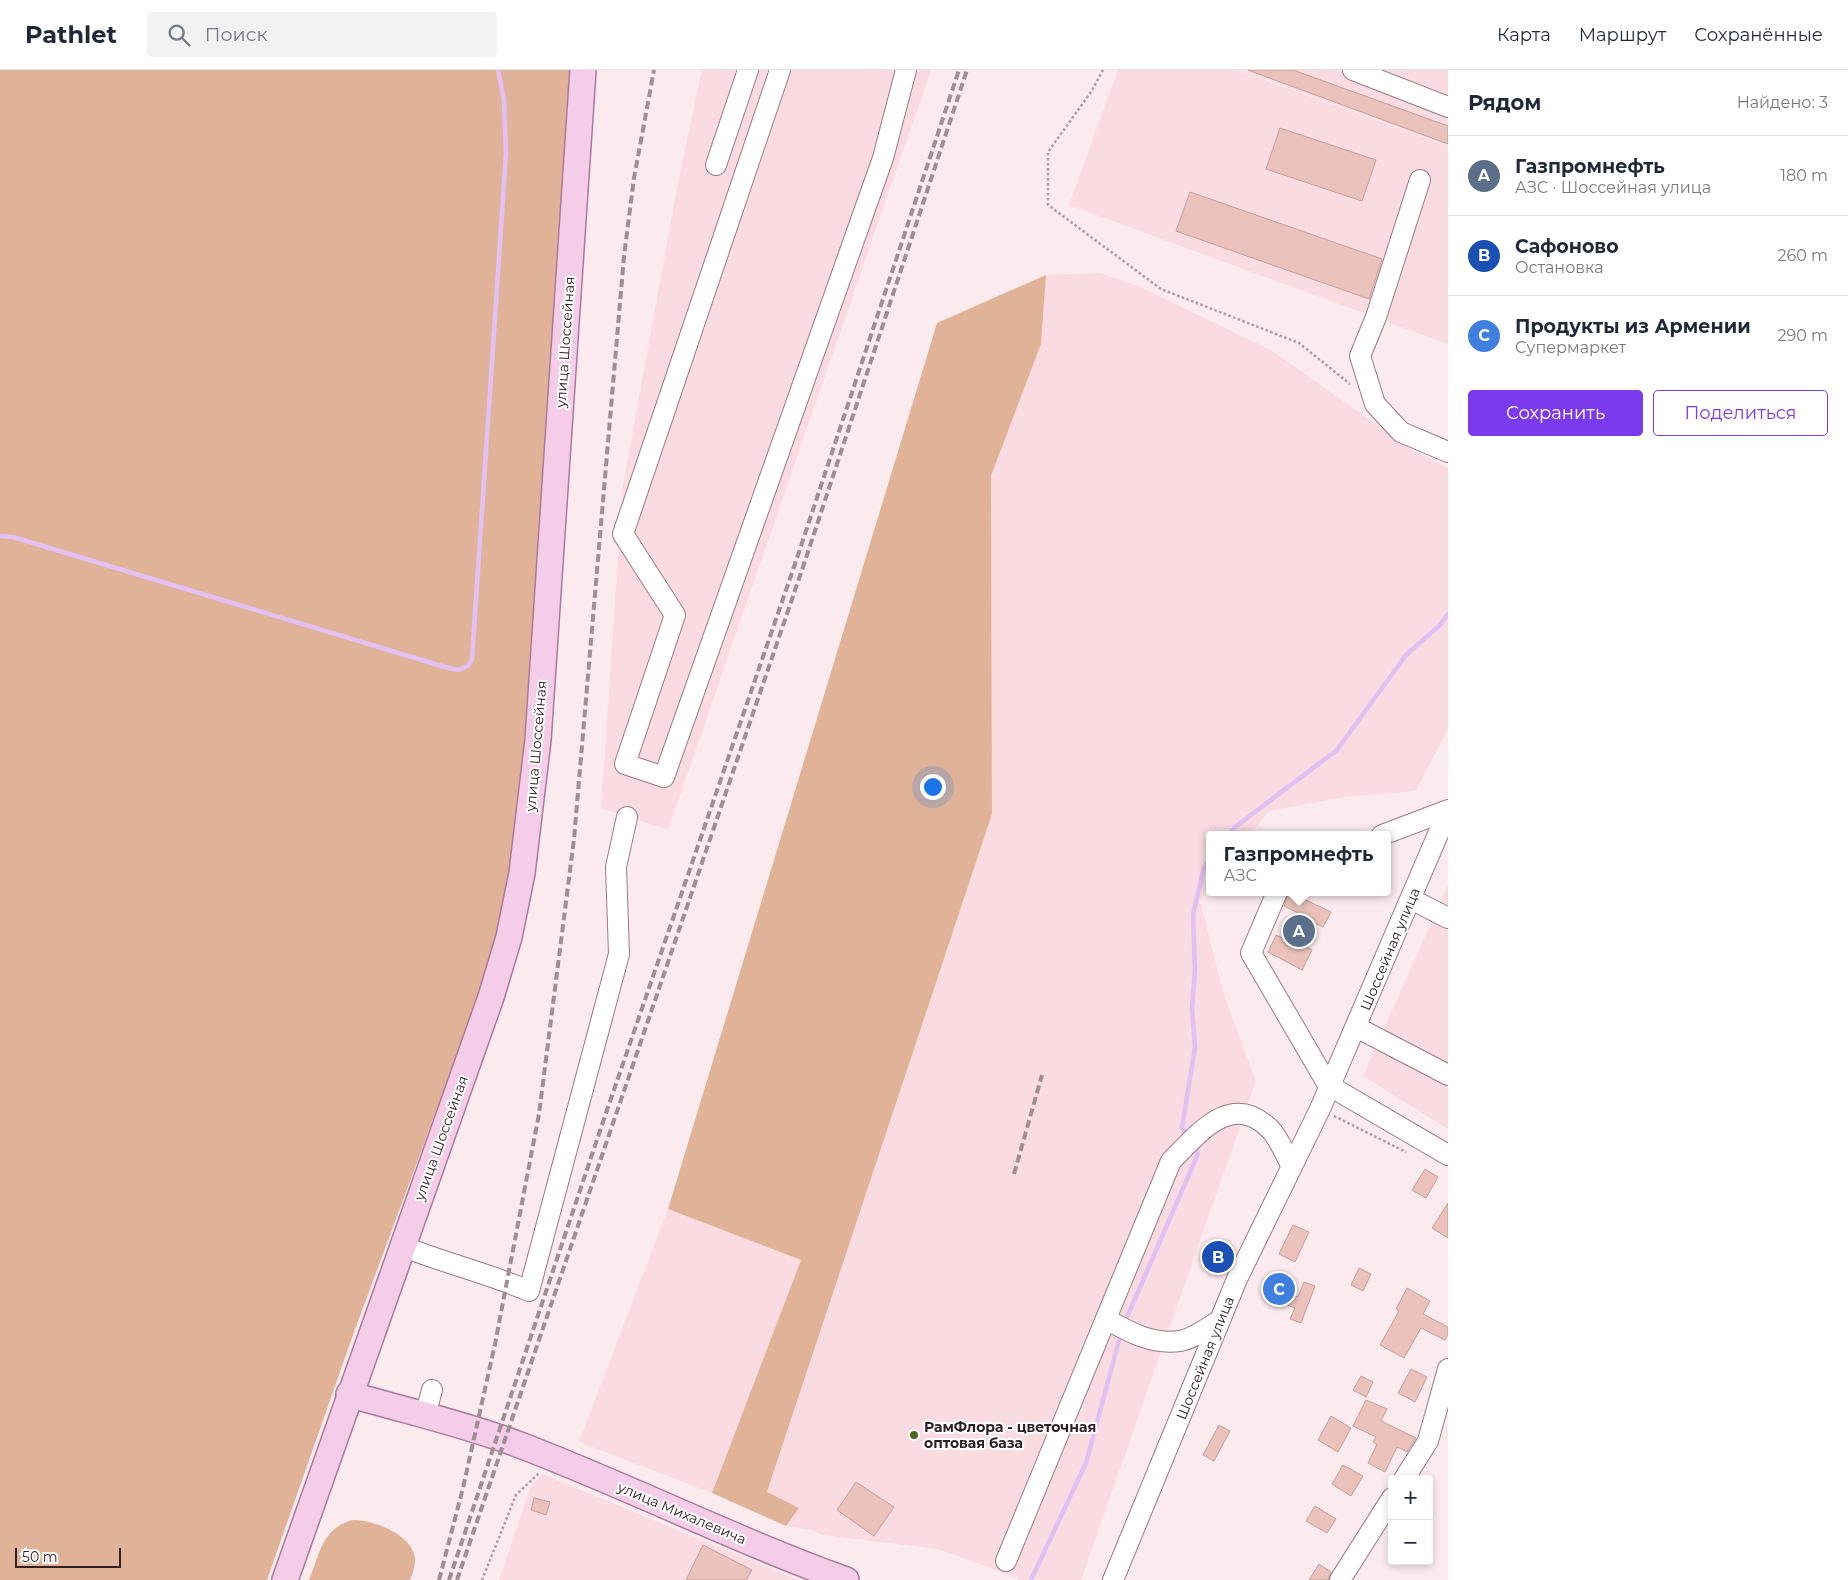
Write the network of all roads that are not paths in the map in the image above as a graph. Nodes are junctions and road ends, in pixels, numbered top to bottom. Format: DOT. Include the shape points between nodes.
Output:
graph roads {
  1 [pos="583,70"];
  2 [pos="748,70"];
  3 [pos="780,70"];
  4 [pos="906,70"];
  5 [pos="1353,70"];
  6 [pos="1448,108"];
  7 [pos="716,166"];
  8 [pos="1420,180"];
  9 [pos="1448,452"];
  10 [pos="627,817"];
  11 [pos="1447,817"];
  12 [pos="1391,833"];
  13 [pos="1275,896"];
  14 [pos="1411,899"];
  15 [pos="1448,918"];
  16 [pos="1356,1026"];
  17 [pos="1448,1075"];
  18 [pos="1328,1085"];
  19 [pos="1448,1155"];
  20 [pos="1292,1166"];
  21 [pos="402,1246"];
  22 [pos="1106,1319"];
  23 [pos="1220,1321"];
  24 [pos="1448,1369"];
  25 [pos="432,1390"];
  26 [pos="349,1394"];
  27 [pos="425,1416"];
  28 [pos="1407,1475"];
  29 [pos="1388,1504"];
  30 [pos="1006,1561"];
  31 [pos="285,1580"];
  32 [pos="846,1580"];
  33 [pos="1113,1580"];
  34 [pos="1340,1580"];
  1 -- 21 [label="main road, улица Шоссейная" via="539,731 522,873 509,937 491,998"];
  2 -- 7 [label="street"];
  3 -- 4 [label="street" via="623,534 675,615 625,764 664,777 883,158"];
  5 -- 6 [label="street"];
  8 -- 9 [label="street" via="1376,317 1360,356 1375,404 1401,432"];
  10 -- 21 [label="street" via="616,867 619,954 529,1291"];
  11 -- 12 [label="street"];
  11 -- 14 [label="street, Шоссейная улица"];
  13 -- 18 [label="street" via="1251,953"];
  14 -- 15 [label="street"];
  14 -- 16 [label="street, Шоссейная улица"];
  16 -- 17 [label="street"];
  16 -- 18 [label="street, Шоссейная улица"];
  18 -- 19 [label="street"];
  18 -- 20 [label="street, Шоссейная улица"];
  20 -- 22 [label="street" via="1272,1130 1258,1119 1234,1112 1220,1116 1192,1139 1172,1161"];
  20 -- 23 [label="street, Шоссейная улица"];
  21 -- 26 [label="main road, улица Шоссейная"];
  22 -- 23 [label="street" via="1135,1336 1155,1341 1182,1341"];
  22 -- 30 [label="street"];
  23 -- 33 [label="street, Шоссейная улица"];
  24 -- 28 [label="street" via="1428,1441"];
  25 -- 27 [label="street"];
  26 -- 27 [label="main road, улица Михалевича"];
  26 -- 31 [label="main road"];
  27 -- 32 [label="main road, улица Михалевича" via="519,1445 782,1557"];
  29 -- 34 [label="street"];
}
